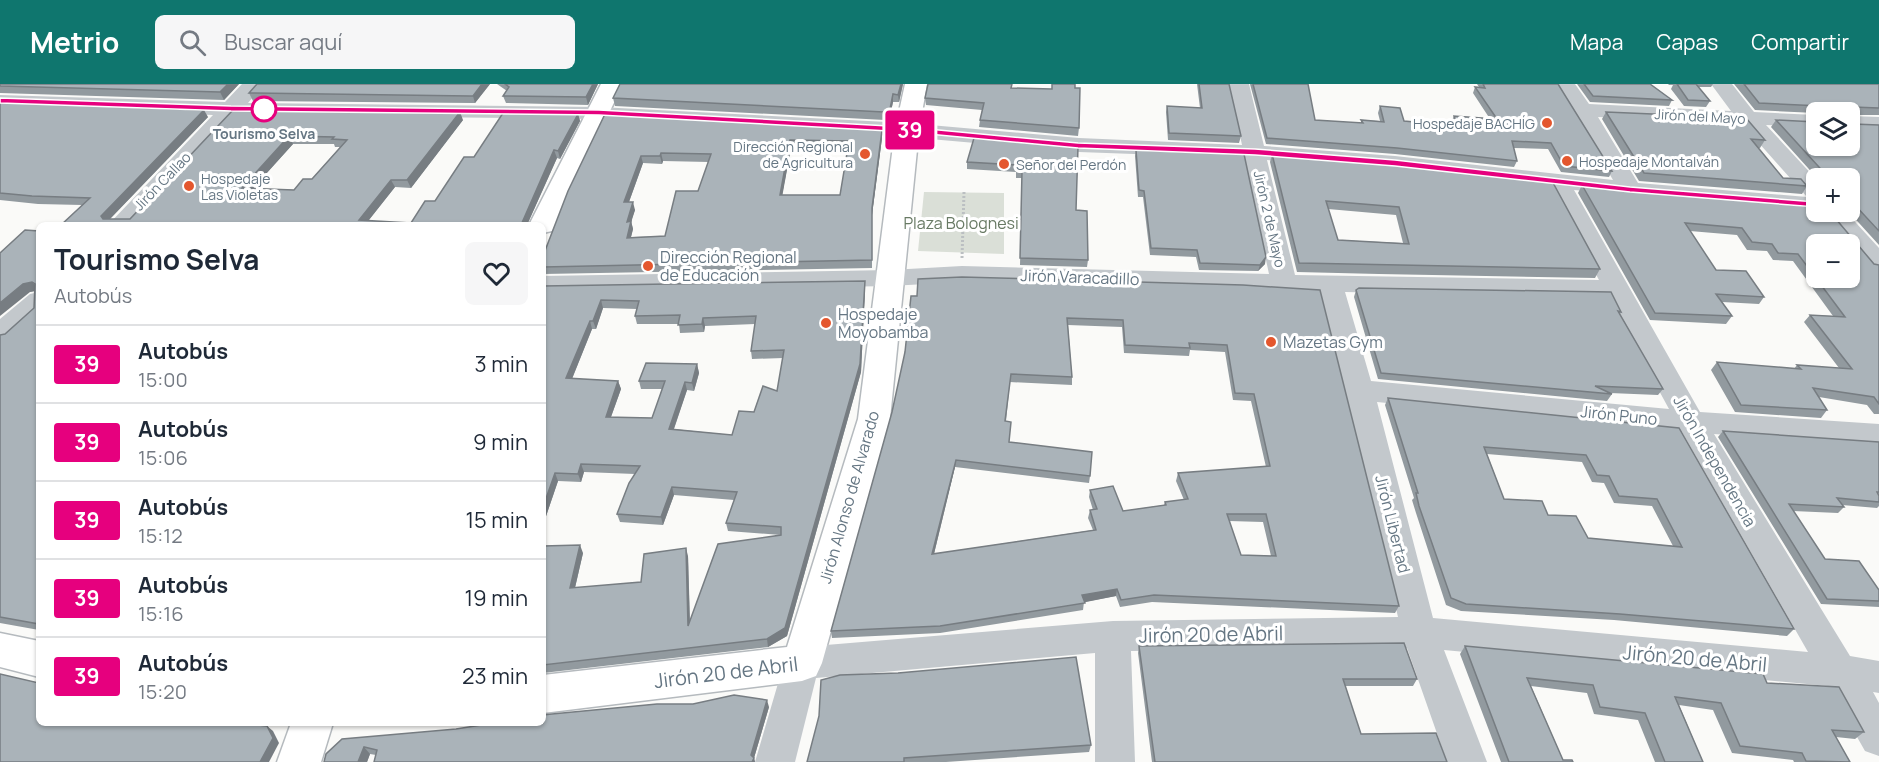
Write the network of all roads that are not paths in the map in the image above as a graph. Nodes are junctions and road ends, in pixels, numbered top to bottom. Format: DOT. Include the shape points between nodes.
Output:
graph roads {
  1 [pos="9,84"];
  2 [pos="254,84"];
  3 [pos="612,84"];
  4 [pos="916,84"];
  5 [pos="1239,84"];
  6 [pos="1721,84"];
  7 [pos="0,91"];
  8 [pos="1574,97"];
  9 [pos="0,101"];
  10 [pos="231,108"];
  11 [pos="599,112"];
  12 [pos="1748,118"];
  13 [pos="1806,121"];
  14 [pos="1860,123"];
  15 [pos="1879,124"];
  16 [pos="907,130"];
  17 [pos="1255,152"];
  18 [pos="1557,181"];
  19 [pos="1806,182"];
  20 [pos="1630,189"];
  21 [pos="1806,204"];
  22 [pos="123,222"];
  23 [pos="544,222"];
  24 [pos="1845,222"];
  25 [pos="1871,244"];
  26 [pos="1879,264"];
  27 [pos="890,278"];
  28 [pos="1284,283"];
  29 [pos="546,284"];
  30 [pos="1329,284"];
  31 [pos="1617,289"];
  32 [pos="36,303"];
  33 [pos="0,334"];
  34 [pos="1359,390"];
  35 [pos="1691,422"];
  36 [pos="1879,435"];
  37 [pos="1419,632"];
  38 [pos="1113,636"];
  39 [pos="0,650"];
  40 [pos="36,658"];
  41 [pos="802,663"];
  42 [pos="1839,671"];
  43 [pos="1879,677"];
  44 [pos="546,694"];
  45 [pos="311,726"];
  46 [pos="1879,738"];
  47 [pos="299,762"];
  48 [pos="775,762"];
  49 [pos="1114,762"];
  50 [pos="1467,762"];
  1 -- 7 [label="street"];
  2 -- 10 [label="street, Jirón Callao"];
  3 -- 11 [label="main road"];
  4 -- 16 [label="main road, Jirón Alonso de Alvarado"];
  5 -- 17 [label="street, Jirón 2 de Mayo"];
  6 -- 12 [label="street"];
  8 -- 12 [label="street, Jirón del Mayo" via="1616,112"];
  8 -- 20 [label="street"];
  9 -- 10 [label="street"];
  10 -- 11 [label="street"];
  10 -- 22 [label="street, Jirón Callao"];
  11 -- 16 [label="street"];
  11 -- 23 [label="main road"];
  12 -- 13 [label="street, Jirón del Mayo"];
  12 -- 19 [label="street"];
  14 -- 15 [label="street"];
  16 -- 17 [label="street" via="1078,145"];
  16 -- 27 [label="main road, Jirón Alonso de Alvarado"];
  17 -- 18 [label="street"];
  17 -- 28 [label="street, Jirón 2 de Mayo"];
  18 -- 20 [label="street"];
  18 -- 31 [label="street, Jirón Independencia"];
  20 -- 21 [label="street"];
  24 -- 25 [label="street"];
  25 -- 26 [label="street"];
  27 -- 28 [label="street, Jirón Varacadillo" via="962,274"];
  27 -- 29 [label="street, Jirón Varacadillo"];
  27 -- 41 [label="main road, Jirón Alonso de Alvarado" via="874,419"];
  28 -- 30 [label="street, Jirón Varacadillo"];
  30 -- 31 [label="street, Jirón Varacadillo"];
  30 -- 34 [label="street, Jirón Libertad"];
  31 -- 35 [label="street, Jirón Independencia"];
  32 -- 33 [label="street"];
  34 -- 35 [label="street, Jirón Puno"];
  34 -- 37 [label="street, Jirón Libertad"];
  35 -- 36 [label="street, Jirón Puno"];
  35 -- 42 [label="street, Jirón Independencia"];
  37 -- 38 [label="street, Jirón 20 de Abril"];
  37 -- 42 [label="street, Jirón 20 de Abril"];
  37 -- 50 [label="street, Jirón Libertad"];
  38 -- 41 [label="street, Jirón 20 de Abril"];
  38 -- 49 [label="street"];
  39 -- 40 [label="main road"];
  41 -- 44 [label="main road, Jirón 20 de Abril"];
  41 -- 48 [label="street, Jirón Alonso de Alvarado"];
  42 -- 43 [label="street, Jirón 20 de Abril"];
  42 -- 46 [label="street, Jirón Independencia"];
  45 -- 47 [label="main road"];
}
